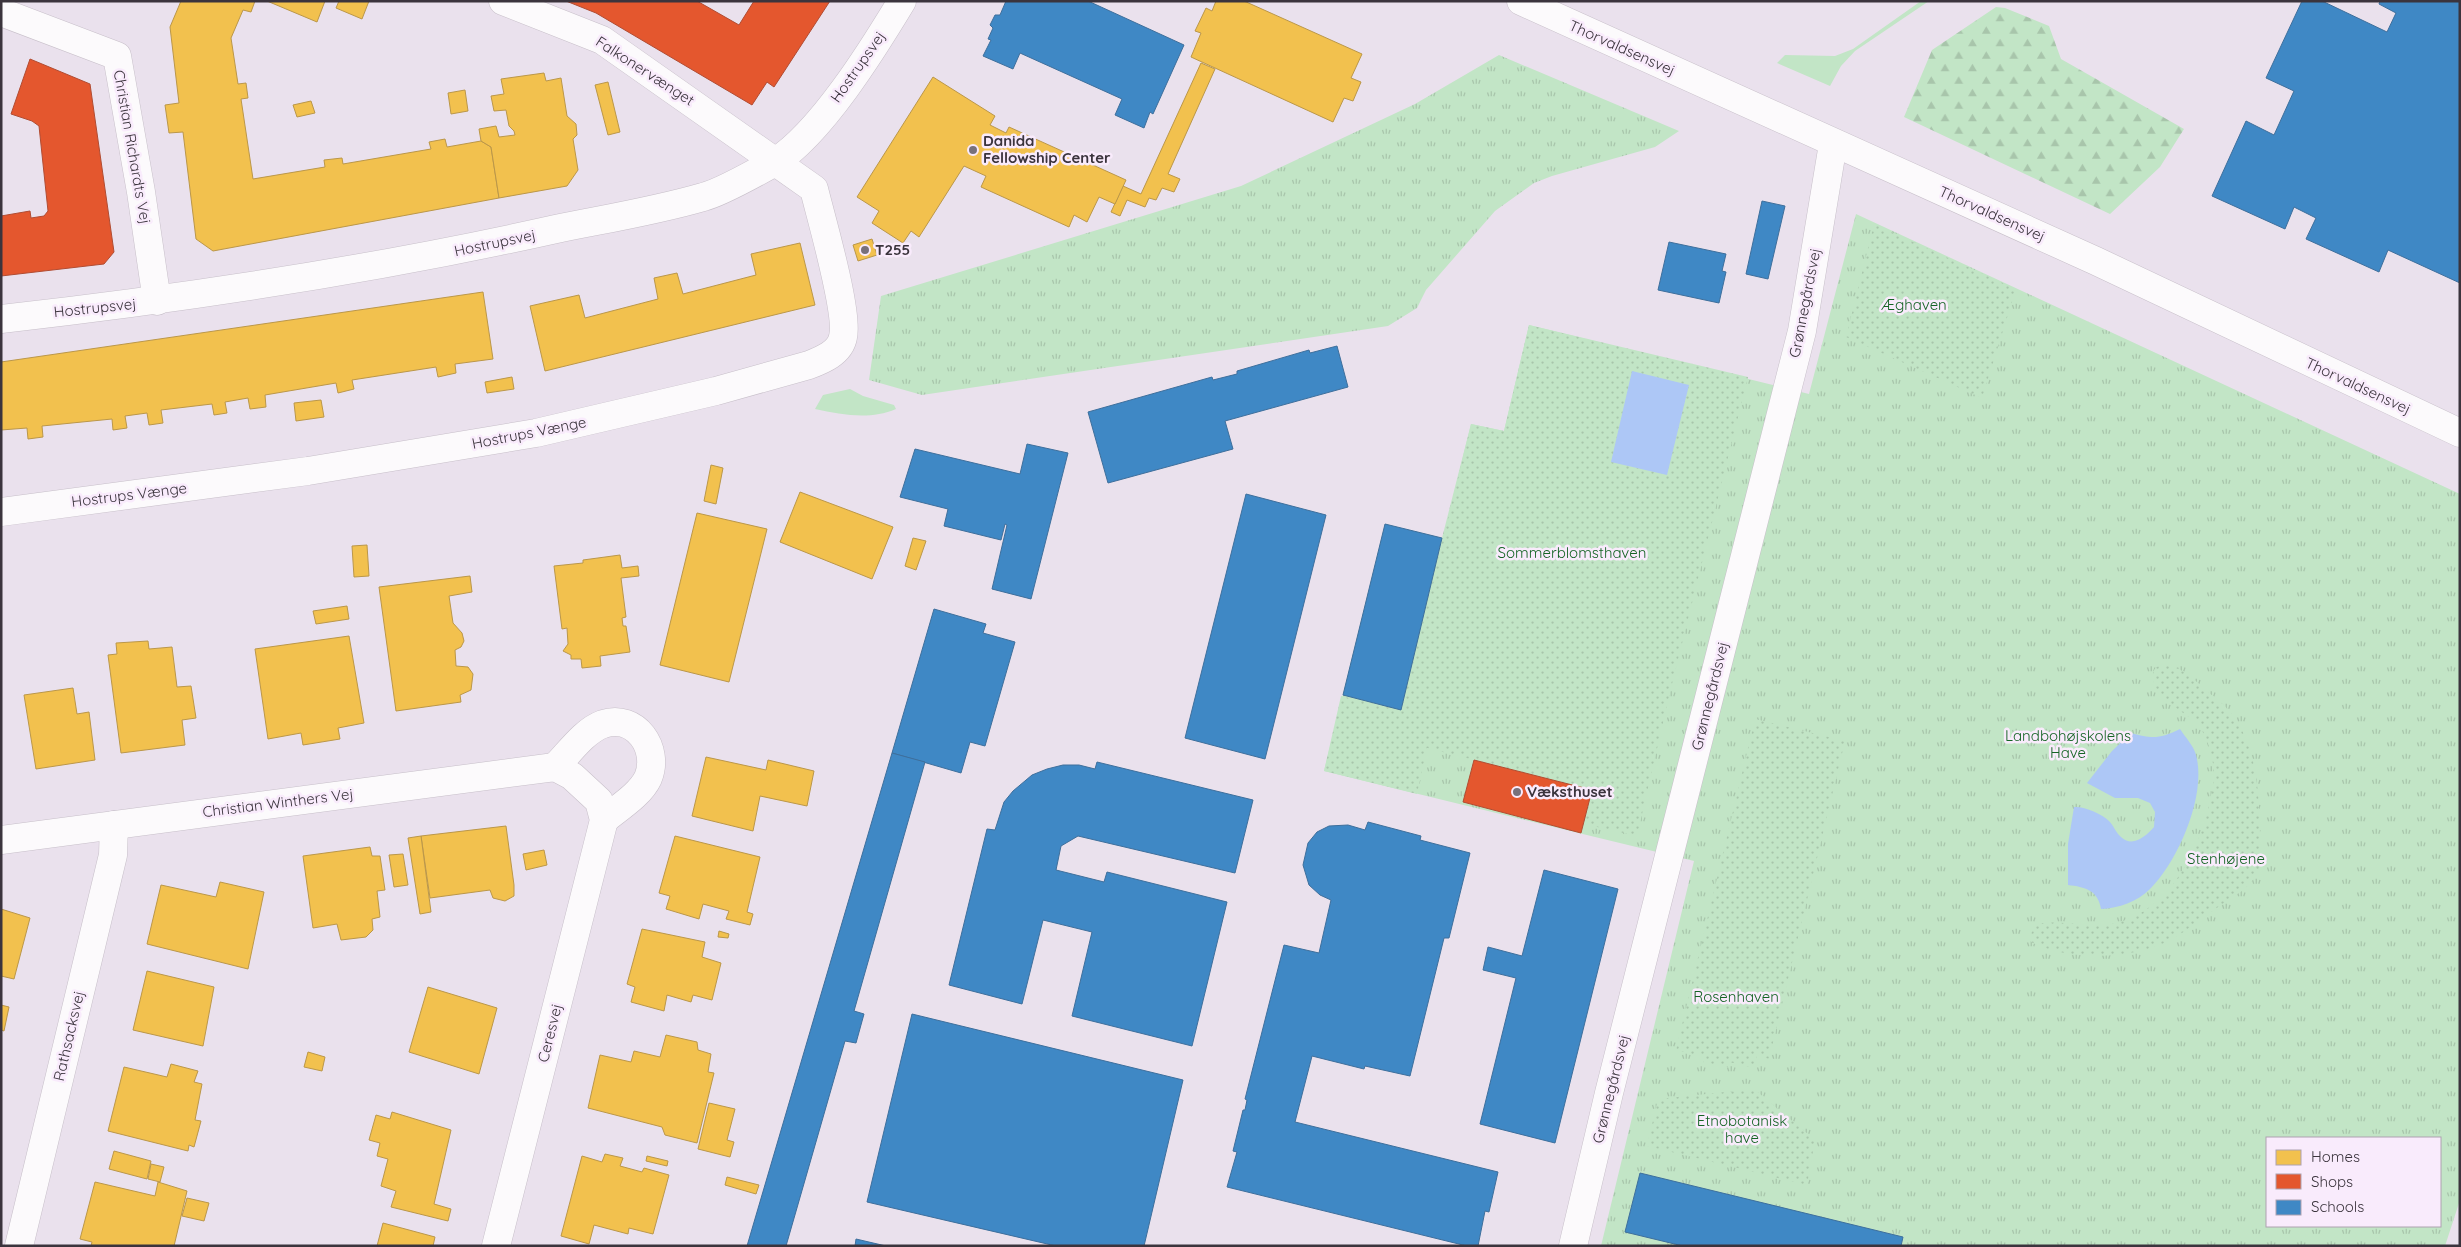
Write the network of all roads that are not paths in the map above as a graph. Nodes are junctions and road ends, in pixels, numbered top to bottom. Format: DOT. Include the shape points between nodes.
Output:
graph roads {
  1 [pos="503,1"];
  2 [pos="902,1"];
  3 [pos="1520,1"];
  4 [pos="1550,7"];
  5 [pos="1,12"];
  6 [pos="1833,144"];
  7 [pos="776,161"];
  8 [pos="157,301"];
  9 [pos="1,319"];
  10 [pos="2460,433"];
  11 [pos="1,512"];
  12 [pos="555,767"];
  13 [pos="604,820"];
  14 [pos="114,825"];
  15 [pos="1,840"];
  16 [pos="19,1246"];
  17 [pos="496,1246"];
  18 [pos="1572,1246"];
  1 -- 7 [label="street, Falkonervænget" via="602,40"];
  2 -- 7 [label="street, Hostrupsvej" via="825,115"];
  3 -- 4 [label="street, Thorvaldsensvej"];
  4 -- 6 [label="street, Thorvaldsensvej"];
  5 -- 8 [label="street, Christian Richardts Vej" via="116,56 142,192"];
  6 -- 10 [label="street, Thorvaldsensvej" via="2096,261"];
  6 -- 18 [label="street, Grønnegårdsvej" via="1802,331"];
  7 -- 8 [label="street, Hostrupsvej" via="706,197 450,253 302,280"];
  7 -- 11 [label="street, Hostrups Vænge" via="814,189 843,314 843,338 838,347 821,361 716,391 536,434 308,471"];
  8 -- 9 [label="street, Hostrupsvej"];
  12 -- 13 [label="street" via="587,788 599,801"];
  12 -- 13 [label="street" via="592,730 604,724 618,722 638,731 651,752 652,765 641,789"];
  12 -- 14 [label="street, Christian Winthers Vej"];
  13 -- 17 [label="street, Ceresvej"];
  14 -- 15 [label="street, Christian Winthers Vej"];
  14 -- 16 [label="street, Rathsacksvej" via="113,855"];
}
